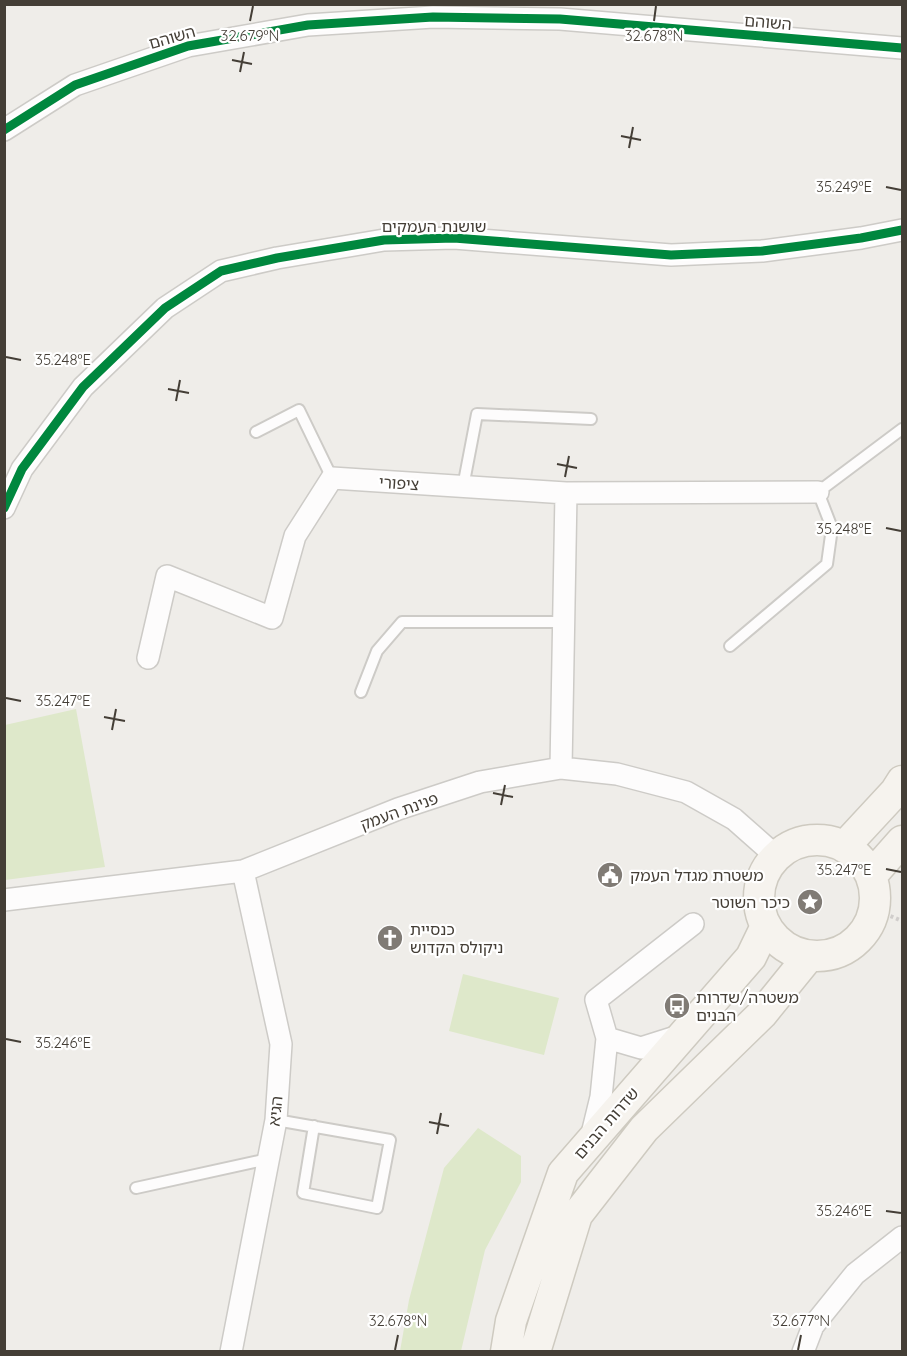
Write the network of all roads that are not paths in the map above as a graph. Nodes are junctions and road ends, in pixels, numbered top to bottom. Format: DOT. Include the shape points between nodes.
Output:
graph roads {
  1 [pos="903,48"];
  2 [pos="4,130"];
  3 [pos="903,230"];
  4 [pos="591,419"];
  5 [pos="903,429"];
  6 [pos="256,432"];
  7 [pos="332,478"];
  8 [pos="463,487"];
  9 [pos="818,492"];
  10 [pos="566,494"];
  11 [pos="4,508"];
  12 [pos="563,622"];
  13 [pos="730,646"];
  14 [pos="148,658"];
  15 [pos="361,692"];
  16 [pos="561,768"];
  17 [pos="903,781"];
  18 [pos="903,841"];
  19 [pos="844,847"];
  20 [pos="777,857"];
  21 [pos="243,871"];
  22 [pos="871,876"];
  23 [pos="4,900"];
  24 [pos="693,924"];
  25 [pos="766,926"];
  26 [pos="809,956"];
  27 [pos="683,1035"];
  28 [pos="607,1038"];
  29 [pos="276,1120"];
  30 [pos="314,1126"];
  31 [pos="590,1142"];
  32 [pos="268,1159"];
  33 [pos="136,1188"];
  34 [pos="903,1237"];
  35 [pos="231,1352"];
  36 [pos="506,1352"];
  37 [pos="535,1352"];
  38 [pos="802,1352"];
  1 -- 2 [label="street, השוהם" via="560,19 433,16 308,25 188,46 75,85"];
  3 -- 11 [label="street, שושנת העמקים" via="762,251 671,255 454,238 384,240 221,271 165,308 83,387 22,469"];
  4 -- 8 [label="lane" via="477,414"];
  5 -- 9 [label="lane"];
  6 -- 7 [label="lane" via="299,410"];
  7 -- 8 [label="street, ציפורי"];
  7 -- 14 [label="street" via="295,536 272,618 166,576"];
  8 -- 10 [label="street, ציפורי"];
  9 -- 10 [label="street, ציפורי"];
  9 -- 13 [label="lane" via="832,528 827,564"];
  10 -- 12 [label="street"];
  12 -- 15 [label="lane" via="402,622 377,651"];
  12 -- 16 [label="street"];
  16 -- 20 [label="street, פנינת העמק" via="617,774 686,792 734,819"];
  16 -- 21 [label="street, פנינת העמק" via="470,786 398,809"];
  17 -- 19 [label="main road"];
  18 -- 22 [label="main road"];
  19 -- 20 [label="main road" via="816,840 801,842"];
  19 -- 22 [label="main road" via="864,864"];
  20 -- 25 [label="main road" via="765,872 760,890"];
  21 -- 23 [label="street, פנינת העמק"];
  21 -- 29 [label="street, הגיא" via="281,1044"];
  22 -- 26 [label="main road" via="874,909 858,940 843,951"];
  24 -- 28 [label="street" via="596,1000"];
  25 -- 26 [label="main road" via="791,951"];
  25 -- 27 [label="main road, שדרות הבנים" via="751,957"];
  26 -- 37 [label="main road, שדרות הבנים" via="762,1014 644,1129 577,1215"];
  27 -- 28 [label="street" via="641,1048"];
  27 -- 31 [label="main road, שדרות הבנים"];
  28 -- 31 [label="street" via="601,1096"];
  29 -- 30 [label="lane"];
  29 -- 32 [label="street, הגיא"];
  30 -- 30 [label="lane" via="390,1140 377,1208 303,1193"];
  31 -- 36 [label="main road, שדרות הבנים" via="563,1173 511,1321"];
  32 -- 33 [label="lane"];
  32 -- 35 [label="street, הגיא"];
  34 -- 38 [label="street" via="855,1274 813,1326"];
}
